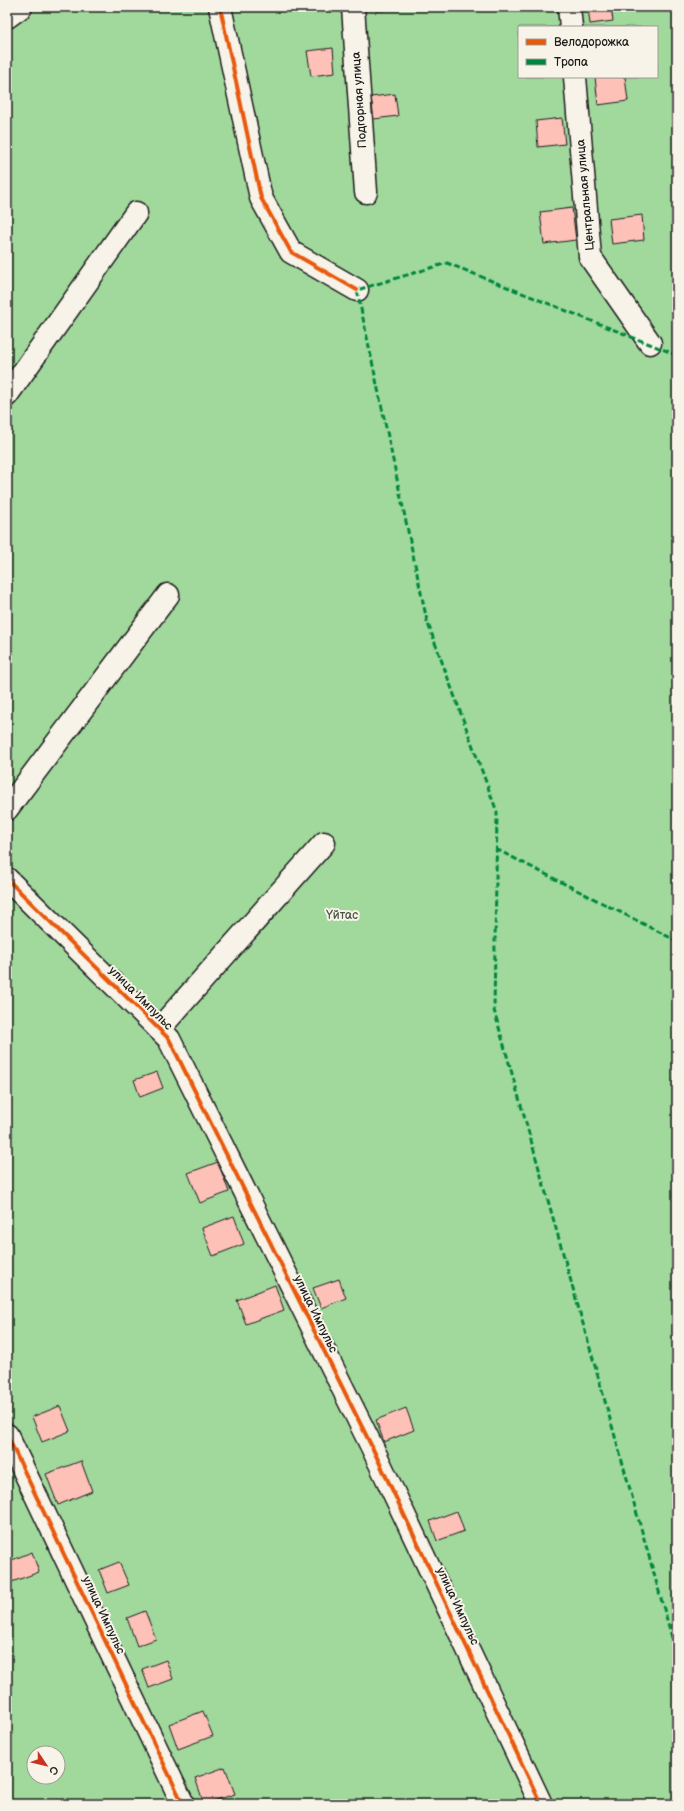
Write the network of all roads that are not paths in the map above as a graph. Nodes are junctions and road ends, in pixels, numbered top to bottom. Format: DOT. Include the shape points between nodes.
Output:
graph roads {
  1 [pos="21,7"];
  2 [pos="220,7"];
  3 [pos="353,7"];
  4 [pos="569,7"];
  5 [pos="7,17"];
  6 [pos="571,26"];
  7 [pos="575,78"];
  8 [pos="366,192"];
  9 [pos="136,214"];
  10 [pos="357,290"];
  11 [pos="650,343"];
  12 [pos="7,395"];
  13 [pos="168,595"];
  14 [pos="7,809"];
  15 [pos="324,843"];
  16 [pos="7,879"];
  17 [pos="159,1029"];
  18 [pos="7,1435"];
  19 [pos="183,1804"];
  20 [pos="540,1804"];
  1 -- 5 [label="street"];
  2 -- 10 [label="street" via="261,198 291,252"];
  3 -- 8 [label="street, Подгорная улица"];
  4 -- 6 [label="street"];
  7 -- 11 [label="street, Центральная улица" via="590,256"];
  9 -- 12 [label="street"];
  13 -- 14 [label="street"];
  15 -- 17 [label="street"];
  16 -- 17 [label="street, улица Импульс"];
  17 -- 20 [label="street, улица Импульс" via="169,1040 368,1440"];
  18 -- 19 [label="street, улица Импульс"];
}
